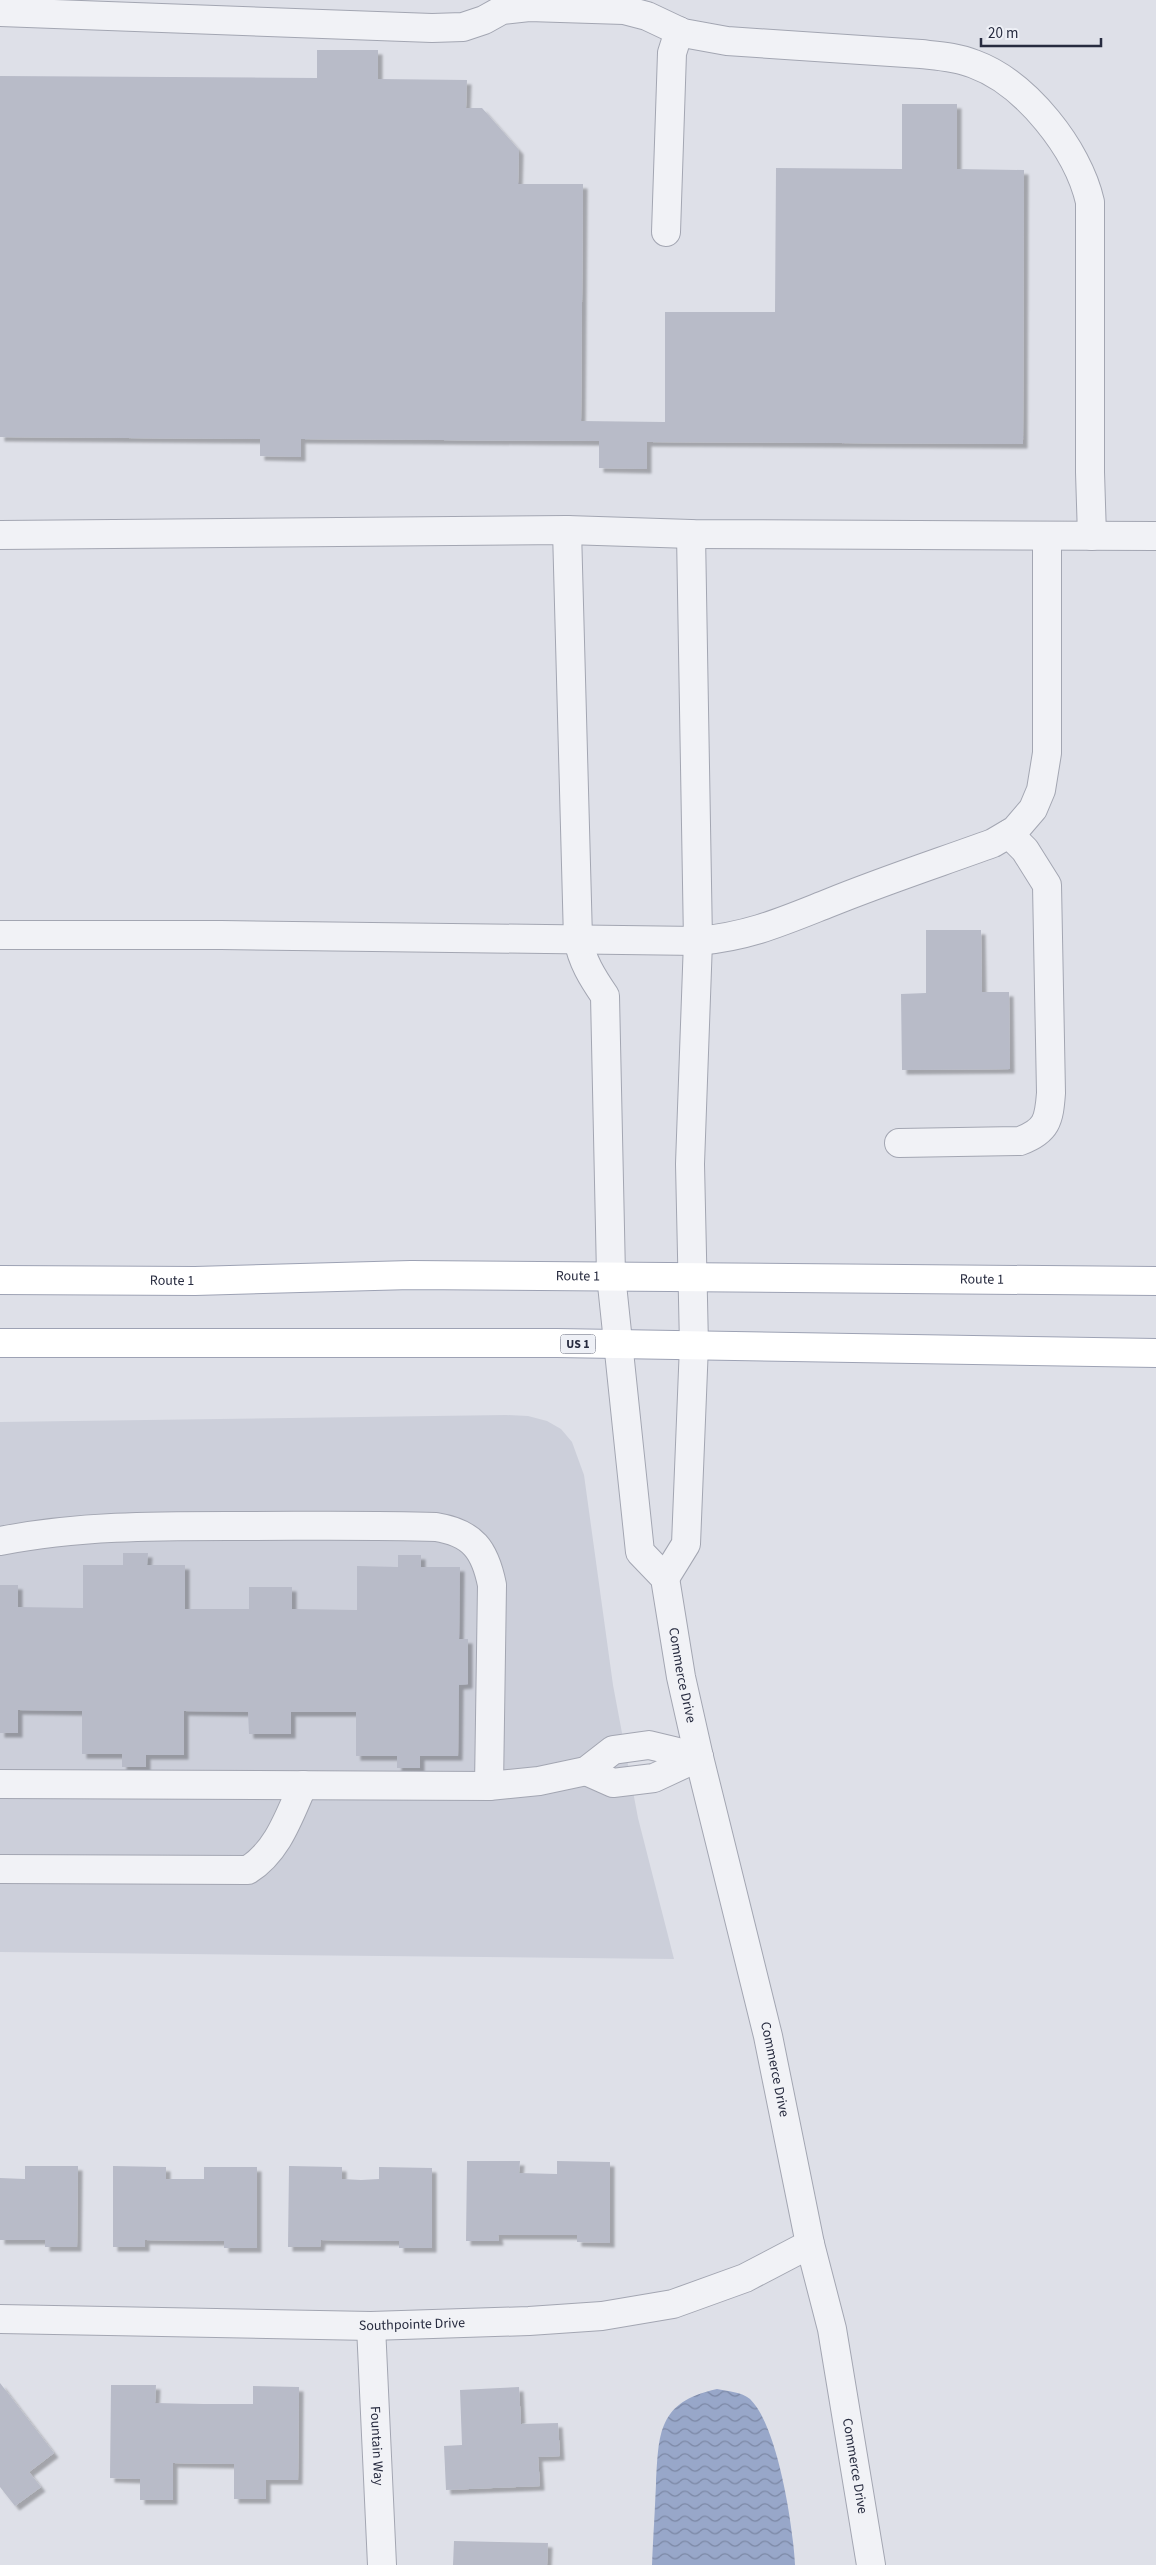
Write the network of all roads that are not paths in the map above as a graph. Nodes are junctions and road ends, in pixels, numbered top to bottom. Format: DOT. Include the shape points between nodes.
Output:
graph roads {
  1 [pos="0,12"];
  2 [pos="679,31"];
  3 [pos="666,232"];
  4 [pos="567,530"];
  5 [pos="691,534"];
  6 [pos="0,535"];
  7 [pos="1092,536"];
  8 [pos="1156,536"];
  9 [pos="1047,537"];
  10 [pos="1009,834"];
  11 [pos="0,936"];
  12 [pos="578,938"];
  13 [pos="698,941"];
  14 [pos="899,1143"];
  15 [pos="611,1275"];
  16 [pos="692,1275"];
  17 [pos="0,1280"];
  18 [pos="1156,1281"];
  19 [pos="0,1343"];
  20 [pos="618,1345"];
  21 [pos="694,1345"];
  22 [pos="1156,1353"];
  23 [pos="0,1541"];
  24 [pos="665,1578"];
  25 [pos="699,1757"];
  26 [pos="0,1784"];
  27 [pos="304,1786"];
  28 [pos="489,1786"];
  29 [pos="0,1870"];
  30 [pos="810,2244"];
  31 [pos="0,2319"];
  32 [pos="371,2326"];
  33 [pos="382,2565"];
  34 [pos="871,2565"];
  1 -- 2 [label="street" via="432,28 463,26 502,10 530,7 624,10 648,16"];
  2 -- 3 [label="street" via="672,53"];
  2 -- 7 [label="street" via="727,41 952,57 998,76 1044,118 1063,141 1086,182 1090,202"];
  4 -- 5 [label="street"];
  4 -- 6 [label="street"];
  4 -- 12 [label="street"];
  5 -- 9 [label="street"];
  5 -- 13 [label="street"];
  7 -- 8 [label="street"];
  7 -- 9 [label="street"];
  9 -- 10 [label="street" via="1047,753 1041,790 1033,809"];
  10 -- 13 [label="street" via="993,843 767,928 725,939"];
  10 -- 14 [label="street" via="1025,850 1047,885 1051,1093 1047,1120 1034,1135 1020,1141"];
  11 -- 12 [label="street"];
  12 -- 13 [label="street"];
  12 -- 15 [label="street" via="580,953 589,973 605,996"];
  13 -- 16 [label="street" via="690,1164"];
  15 -- 16 [label="main road, Route 1"];
  15 -- 17 [label="main road, Route 1" via="411,1275 195,1281"];
  15 -- 20 [label="street"];
  16 -- 18 [label="main road, Route 1"];
  16 -- 21 [label="street"];
  19 -- 20 [label="main road, US 1"];
  20 -- 21 [label="main road, US 1"];
  20 -- 24 [label="street" via="640,1552"];
  21 -- 22 [label="main road, US 1"];
  21 -- 24 [label="street" via="686,1544"];
  23 -- 28 [label="street" via="44,1532 172,1526 451,1529 464,1536 484,1555 492,1585"];
  24 -- 25 [label="street, Commerce Drive" via="681,1677"];
  25 -- 28 [label="street" via="649,1745 613,1750 586,1772"];
  25 -- 30 [label="street, Commerce Drive" via="768,2036"];
  26 -- 27 [label="street"];
  27 -- 28 [label="street"];
  27 -- 29 [label="street" via="271,1851 248,1870"];
  30 -- 32 [label="street, Southpointe Drive" via="745,2278 674,2304 602,2316 529,2322"];
  30 -- 34 [label="street, Commerce Drive" via="832,2329"];
  31 -- 32 [label="street, Southpointe Drive"];
  32 -- 33 [label="street, Fountain Way"];
}
